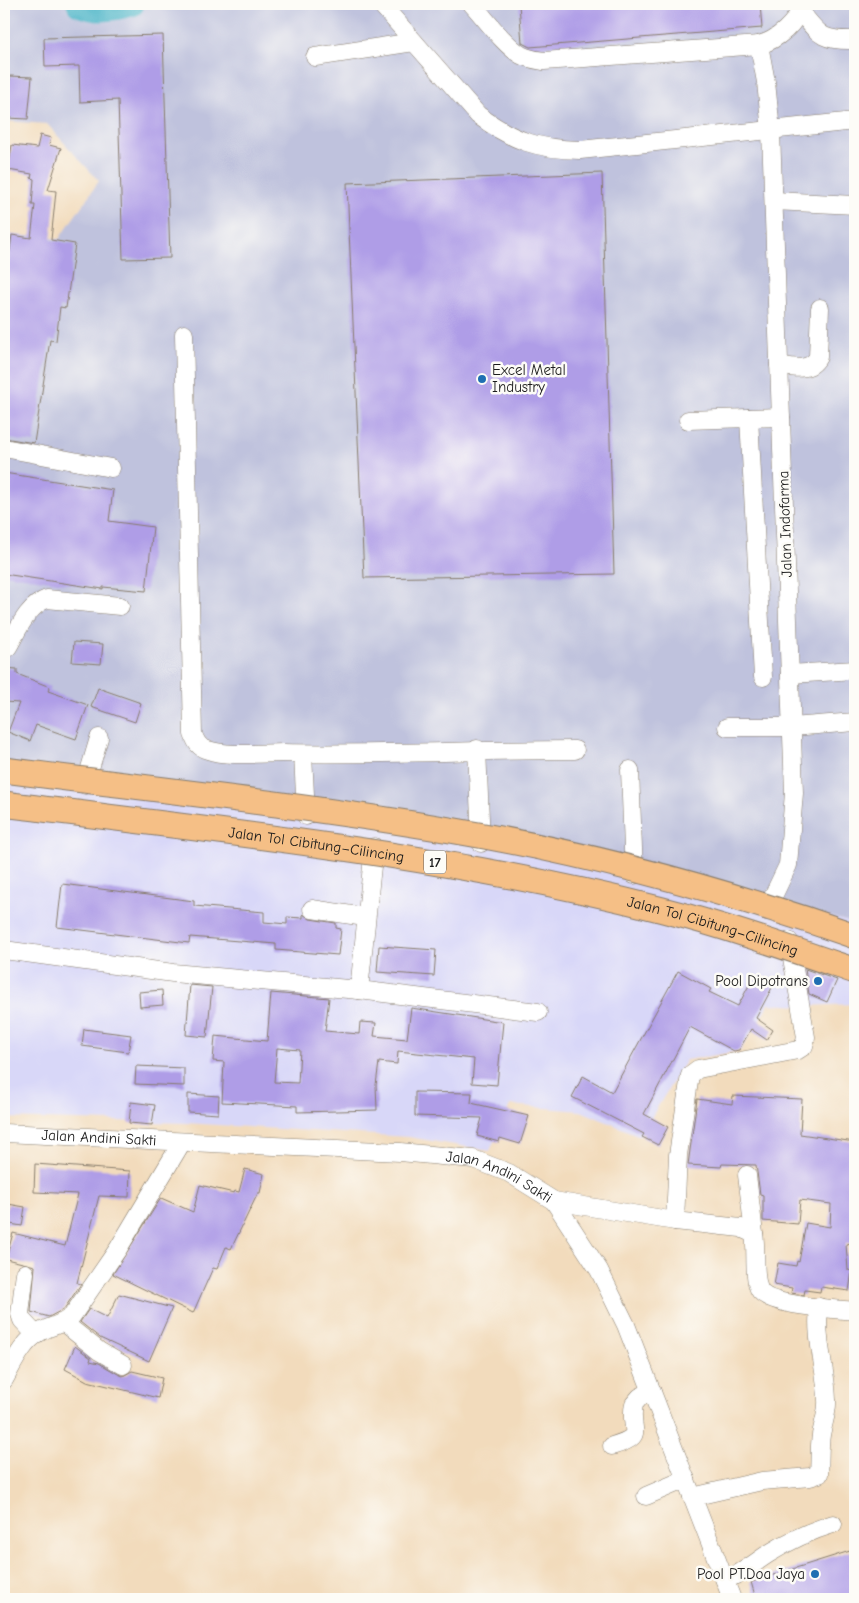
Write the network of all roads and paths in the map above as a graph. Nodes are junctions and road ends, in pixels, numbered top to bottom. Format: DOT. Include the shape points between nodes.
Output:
graph roads {
  1 [pos="382,4"];
  2 [pos="472,4"];
  3 [pos="802,7"];
  4 [pos="855,40"];
  5 [pos="414,42"];
  6 [pos="759,45"];
  7 [pos="315,57"];
  8 [pos="855,121"];
  9 [pos="771,124"];
  10 [pos="774,201"];
  11 [pos="855,205"];
  12 [pos="820,308"];
  13 [pos="184,334"];
  14 [pos="779,365"];
  15 [pos="781,417"];
  16 [pos="749,418"];
  17 [pos="688,420"];
  18 [pos="4,448"];
  19 [pos="112,468"];
  20 [pos="120,606"];
  21 [pos="4,650"];
  22 [pos="855,670"];
  23 [pos="790,674"];
  24 [pos="764,677"];
  25 [pos="855,722"];
  26 [pos="792,726"];
  27 [pos="727,727"];
  28 [pos="99,738"];
  29 [pos="477,750"];
  30 [pos="575,750"];
  31 [pos="303,754"];
  32 [pos="4,770"];
  33 [pos="630,770"];
  34 [pos="85,786"];
  35 [pos="4,804"];
  36 [pos="306,816"];
  37 [pos="481,843"];
  38 [pos="374,847"];
  39 [pos="634,875"];
  40 [pos="312,909"];
  41 [pos="766,911"];
  42 [pos="365,917"];
  43 [pos="855,936"];
  44 [pos="789,940"];
  45 [pos="4,950"];
  46 [pos="855,971"];
  47 [pos="358,990"];
  48 [pos="538,1012"];
  49 [pos="4,1134"];
  50 [pos="178,1150"];
  51 [pos="747,1175"];
  52 [pos="554,1201"];
  53 [pos="675,1221"];
  54 [pos="754,1234"];
  55 [pos="25,1273"];
  56 [pos="819,1307"];
  57 [pos="855,1310"];
  58 [pos="64,1323"];
  59 [pos="36,1335"];
  60 [pos="122,1365"];
  61 [pos="4,1380"];
  62 [pos="652,1391"];
  63 [pos="612,1446"];
  64 [pos="686,1479"];
  65 [pos="646,1496"];
  66 [pos="692,1497"];
  67 [pos="833,1524"];
  68 [pos="725,1580"];
  69 [pos="732,1599"];
  1 -- 5 [label="street"];
  2 -- 6 [label="street" via="522,56 544,61"];
  3 -- 4 [label="street" via="819,35 837,41"];
  3 -- 6 [label="street" via="773,42"];
  5 -- 7 [label="street"];
  5 -- 9 [label="street" via="478,116 530,145 580,150"];
  6 -- 9 [label="street, Jalan Indofarma"];
  8 -- 9 [label="street"];
  9 -- 10 [label="street, Jalan Indofarma"];
  10 -- 11 [label="street"];
  10 -- 14 [label="street, Jalan Indofarma"];
  12 -- 14 [label="street" via="818,357 815,362 807,368"];
  13 -- 31 [label="street" via="193,734 201,747 208,751"];
  14 -- 15 [label="street, Jalan Indofarma"];
  15 -- 16 [label="street"];
  15 -- 23 [label="street, Jalan Indofarma"];
  16 -- 17 [label="street"];
  16 -- 24 [label="street"];
  18 -- 19 [label="street"];
  20 -- 21 [label="street" via="47,599 32,606"];
  22 -- 23 [label="street"];
  23 -- 26 [label="street, Jalan Indofarma"];
  25 -- 26 [label="street"];
  26 -- 27 [label="street"];
  26 -- 41 [label="street, Jalan Indofarma" via="794,794 791,849 788,865"];
  28 -- 34 [label="street"];
  29 -- 30 [label="street"];
  29 -- 31 [label="street"];
  29 -- 37 [label="street"];
  31 -- 36 [label="street"];
  32 -- 43 [label="highway, 17, bridge" via="451,830 669,877 782,910"];
  33 -- 39 [label="street"];
  35 -- 46 [label="highway, Jalan Tol Cibitung–Cilincing / 17, bridge" via="445,863 660,909"];
  38 -- 42 [label="street"];
  40 -- 42 [label="street"];
  42 -- 47 [label="street"];
  44 -- 53 [label="street" via="806,1037 804,1046 798,1050 698,1069 690,1074 678,1155"];
  45 -- 47 [label="street" via="173,973"];
  47 -- 48 [label="street"];
  49 -- 50 [label="street, Jalan Andini Sakti"];
  50 -- 52 [label="street, Jalan Andini Sakti" via="400,1152 473,1159 509,1173"];
  50 -- 58 [label="street" via="118,1249"];
  51 -- 54 [label="street"];
  52 -- 53 [label="street"];
  52 -- 62 [label="street, Jalan Andini Sakti" via="607,1286"];
  53 -- 54 [label="street" via="741,1228"];
  54 -- 56 [label="street" via="759,1290 773,1299"];
  55 -- 59 [label="street" via="20,1314"];
  56 -- 57 [label="street"];
  56 -- 66 [label="street" via="819,1350 826,1370 827,1403 819,1474 762,1481"];
  58 -- 59 [label="street"];
  58 -- 60 [label="street"];
  59 -- 61 [label="street" via="29,1340"];
  62 -- 63 [label="street" via="634,1404 634,1435 630,1440"];
  62 -- 64 [label="street, Jalan Andini Sakti"];
  64 -- 65 [label="street"];
  64 -- 66 [label="street, Jalan Andini Sakti"];
  66 -- 68 [label="street, Jalan Andini Sakti"];
  67 -- 68 [label="street" via="804,1533 744,1572"];
  68 -- 69 [label="street, Jalan Andini Sakti"];
}
